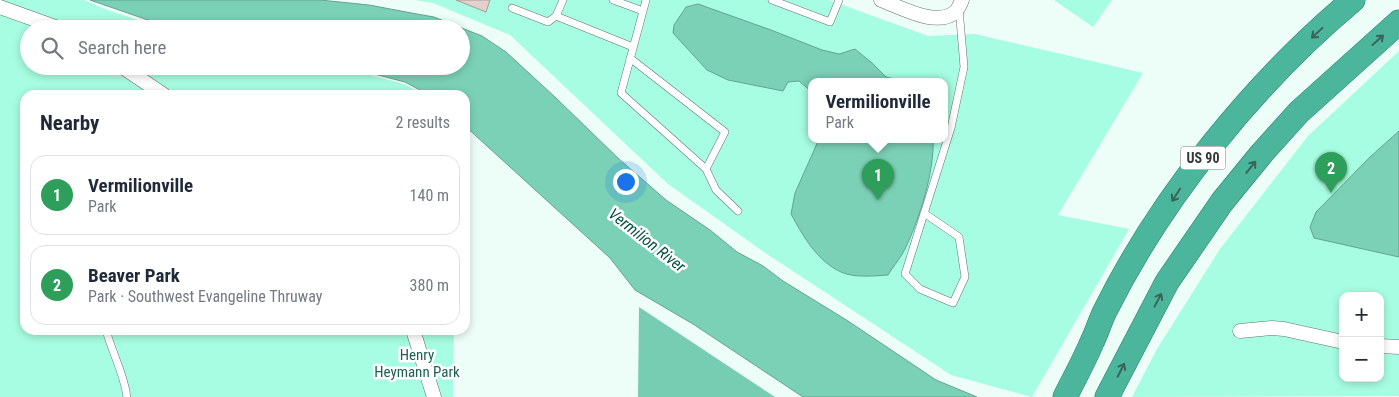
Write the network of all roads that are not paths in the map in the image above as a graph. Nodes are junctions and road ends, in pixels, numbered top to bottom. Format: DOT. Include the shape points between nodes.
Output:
graph roads {
  1 [pos="563,0"];
  2 [pos="613,0"];
  3 [pos="646,0"];
  4 [pos="772,0"];
  5 [pos="839,0"];
  6 [pos="881,0"];
  7 [pos="1353,0"];
  8 [pos="960,4"];
  9 [pos="0,7"];
  10 [pos="512,8"];
  11 [pos="643,11"];
  12 [pos="556,16"];
  13 [pos="37,20"];
  14 [pos="1399,22"];
  15 [pos="634,47"];
  16 [pos="630,58"];
  17 [pos="134,75"];
  18 [pos="157,90"];
  19 [pos="948,137"];
  20 [pos="946,143"];
  21 [pos="706,169"];
  22 [pos="738,211"];
  23 [pos="924,213"];
  24 [pos="1240,331"];
  25 [pos="107,335"];
  26 [pos="415,335"];
  27 [pos="1339,341"];
  28 [pos="1384,346"];
  29 [pos="1399,347"];
  30 [pos="127,397"];
  31 [pos="434,397"];
  32 [pos="1065,397"];
  33 [pos="1107,397"];
  1 -- 12 [label="lane"];
  2 -- 11 [label="lane"];
  3 -- 11 [label="lane"];
  4 -- 5 [label="lane" via="830,22"];
  6 -- 8 [label="street" via="931,18 953,14"];
  7 -- 32 [label="highway, US 90, one-way" via="1246,105 1181,187 1105,311"];
  8 -- 19 [label="lane" via="964,67"];
  9 -- 13 [label="street"];
  10 -- 12 [label="lane" via="548,22"];
  11 -- 15 [label="lane"];
  12 -- 15 [label="lane"];
  33 -- 14 [label="highway, US 90, one-way" via="1167,282 1222,202 1299,112"];
  15 -- 16 [label="lane"];
  16 -- 21 [label="lane" via="621,93"];
  16 -- 21 [label="lane" via="725,132"];
  17 -- 18 [label="street"];
  20 -- 23 [label="lane"];
  21 -- 22 [label="lane" via="716,190"];
  23 -- 23 [label="lane" via="959,237 965,278 953,304 920,289 905,274"];
  24 -- 27 [label="street" via="1284,329"];
  25 -- 30 [label="lane" via="125,382"];
  26 -- 31 [label="street"];
  28 -- 29 [label="street"];
}
